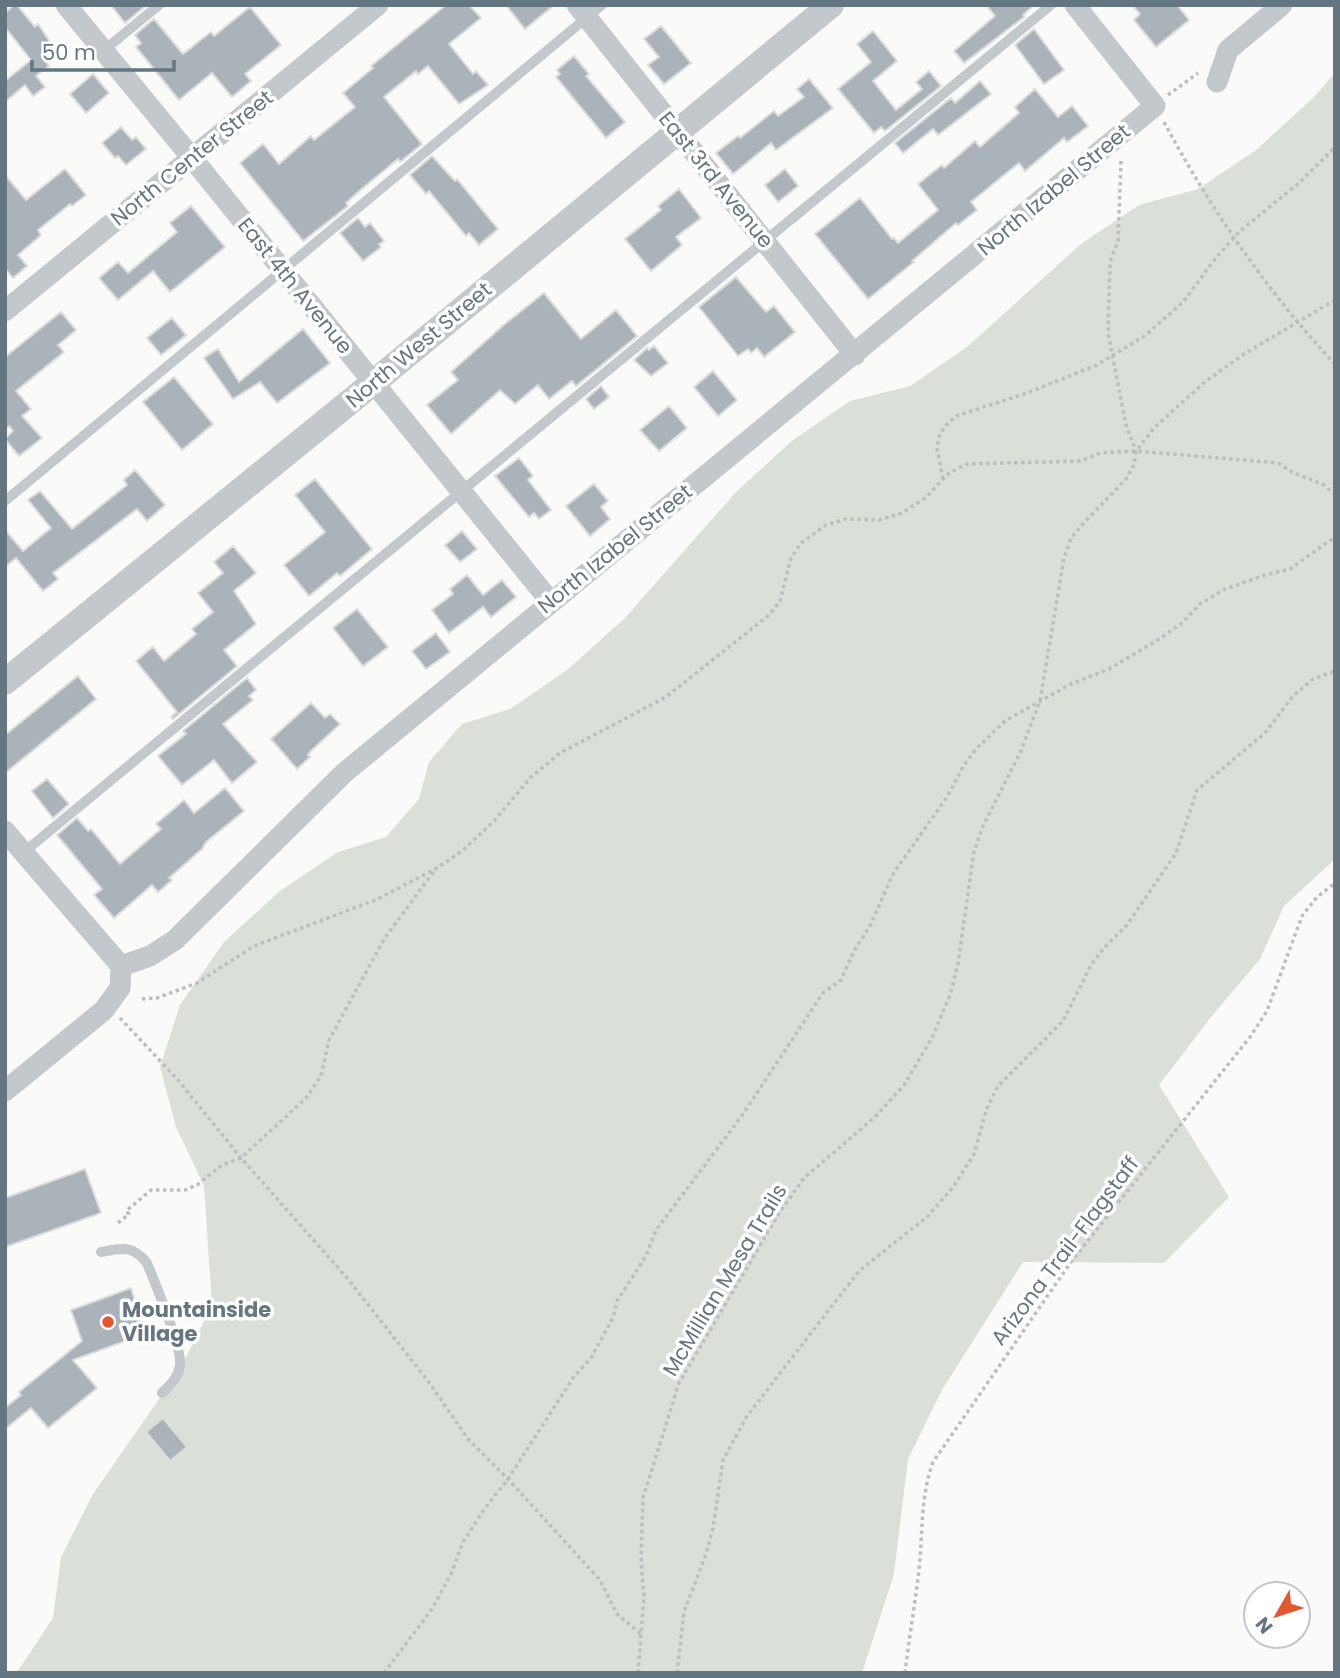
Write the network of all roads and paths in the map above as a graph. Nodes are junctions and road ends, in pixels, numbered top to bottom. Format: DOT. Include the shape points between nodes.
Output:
graph roads {
  1 [pos="66,5"];
  2 [pos="159,5"];
  3 [pos="379,5"];
  4 [pos="831,5"];
  5 [pos="1051,5"];
  6 [pos="1074,5"];
  7 [pos="1282,5"];
  8 [pos="588,9"];
  9 [pos="1228,50"];
  10 [pos="103,51"];
  11 [pos="1217,82"];
  12 [pos="1155,106"];
  13 [pos="677,130"];
  14 [pos="1112,141"];
  15 [pos="1335,147"];
  16 [pos="192,158"];
  17 [pos="1234,238"];
  18 [pos="765,241"];
  19 [pos="283,271"];
  20 [pos="1335,300"];
  21 [pos="5,312"];
  22 [pos="1296,323"];
  23 [pos="855,355"];
  24 [pos="1335,364"];
  25 [pos="373,383"];
  26 [pos="1136,451"];
  27 [pos="943,479"];
  28 [pos="461,492"];
  29 [pos="1335,495"];
  30 [pos="5,501"];
  31 [pos="1335,537"];
  32 [pos="550,601"];
  33 [pos="1335,671"];
  34 [pos="5,682"];
  35 [pos="1040,701"];
  36 [pos="5,831"];
  37 [pos="23,852"];
  38 [pos="436,868"];
  39 [pos="1335,883"];
  40 [pos="121,966"];
  41 [pos="142,999"];
  42 [pos="119,1017"];
  43 [pos="5,1091"];
  44 [pos="241,1158"];
  45 [pos="118,1223"];
  46 [pos="101,1252"];
  47 [pos="162,1392"];
  48 [pos="508,1479"];
  49 [pos="641,1634"];
  50 [pos="384,1673"];
  51 [pos="638,1673"];
  52 [pos="677,1673"];
  53 [pos="905,1673"];
  1 -- 10 [label="street, East 4th Avenue"];
  2 -- 10 [label="lane"];
  3 -- 16 [label="street, North Center Street"];
  4 -- 13 [label="street, North West Street"];
  5 -- 18 [label="lane"];
  6 -- 12 [label="street"];
  7 -- 9 [label="street"];
  8 -- 13 [label="street, East 3rd Avenue"];
  8 -- 19 [label="lane"];
  9 -- 11 [label="street"];
  9 -- 12 [label="path"];
  10 -- 16 [label="street, East 4th Avenue"];
  12 -- 14 [label="street, North Izabel Street"];
  12 -- 17 [label="path"];
  13 -- 18 [label="street, East 3rd Avenue"];
  13 -- 25 [label="street, North West Street"];
  14 -- 23 [label="street, North Izabel Street"];
  14 -- 26 [label="path" via="1121,158 1108,333 1125,425"];
  15 -- 17 [label="path"];
  16 -- 19 [label="street, East 4th Avenue"];
  16 -- 21 [label="street, North Center Street"];
  17 -- 22 [label="path"];
  17 -- 27 [label="path" via="1183,302 1117,354 1027,393 956,415 939,437"];
  18 -- 23 [label="street, East 3rd Avenue"];
  18 -- 28 [label="lane"];
  19 -- 25 [label="street, East 4th Avenue"];
  19 -- 30 [label="lane"];
  20 -- 22 [label="path, McMillian Mesa Trails"];
  22 -- 24 [label="path"];
  22 -- 26 [label="path, McMillian Mesa Trails" via="1206,381 1154,428"];
  23 -- 32 [label="street, North Izabel Street"];
  25 -- 28 [label="street, East 4th Avenue"];
  25 -- 34 [label="street, North West Street"];
  26 -- 27 [label="path" via="1100,453 1080,461 967,464"];
  26 -- 29 [label="path" via="1278,463"];
  26 -- 35 [label="path, McMillian Mesa Trails" via="1126,480 1071,538"];
  27 -- 38 [label="path" via="902,513 879,520 846,519 826,525 801,543 791,558 780,601 769,615 666,697 560,753 531,777 462,851"];
  28 -- 32 [label="street, East 4th Avenue"];
  28 -- 37 [label="lane"];
  31 -- 35 [label="path" via="1290,569 1225,589 1156,641"];
  32 -- 40 [label="street, North Izabel Street" via="344,773 175,940 150,956"];
  33 -- 52 [label="path" via="1313,679 1293,696 1265,733 1197,790 1176,853 1127,925 1091,965 1063,1021 998,1086 974,1154 954,1186 927,1217 859,1271 747,1416 723,1460 713,1528 684,1612"];
  35 -- 48 [label="path" via="1005,721 964,765 893,874 841,980 823,993 741,1117 656,1230 601,1340"];
  35 -- 49 [label="path, McMillian Mesa Trails" via="974,852 950,996 922,1059 875,1116 804,1178 679,1383 643,1498"];
  36 -- 37 [label="street"];
  37 -- 40 [label="street"];
  38 -- 41 [label="path" via="378,899 254,946 197,983"];
  38 -- 44 [label="path" via="384,939 329,1041 321,1076 306,1098"];
  39 -- 53 [label="path, Arizona Trail-Flagstaff" via="1302,916 1267,1011 1250,1037 1071,1262 933,1462 925,1483"];
  40 -- 43 [label="street" via="120,988 104,1010"];
  42 -- 44 [label="path" via="180,1081"];
  44 -- 45 [label="path" via="185,1190 151,1190"];
  44 -- 48 [label="path" via="364,1300 468,1439"];
  46 -- 47 [label="lane" via="125,1248 139,1253 147,1263 180,1365"];
  48 -- 49 [label="path" via="600,1580 621,1619"];
  48 -- 50 [label="path" via="462,1544 432,1609"];
  49 -- 51 [label="path, McMillian Mesa Trails"];
}
